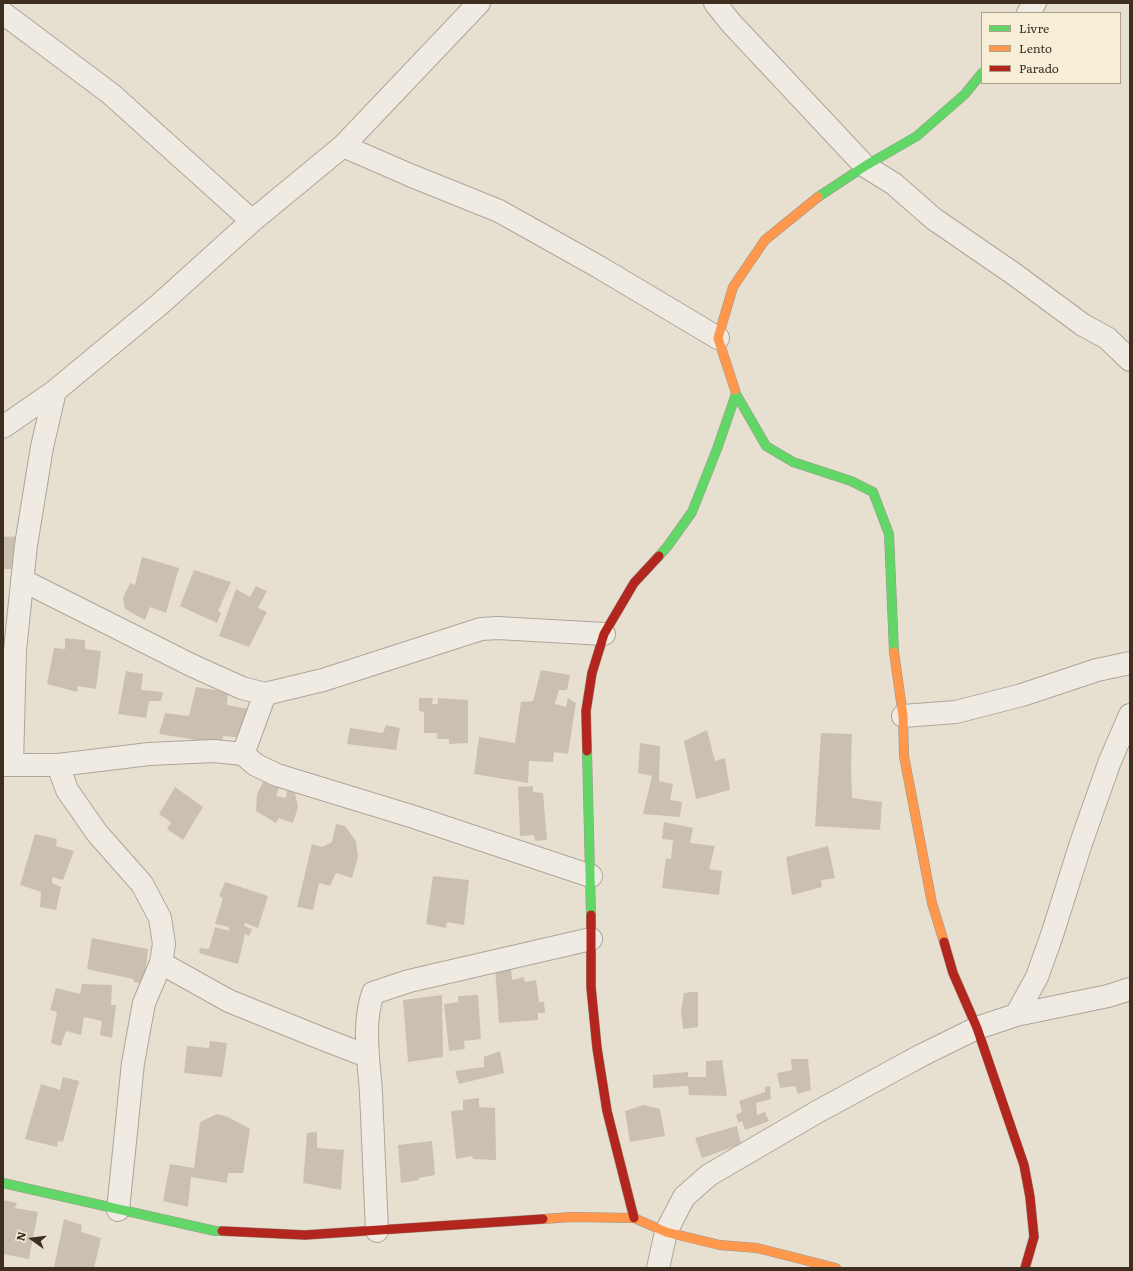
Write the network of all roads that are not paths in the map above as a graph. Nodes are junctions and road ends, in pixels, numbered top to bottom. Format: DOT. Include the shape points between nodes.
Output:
graph roads {
  1 [pos="479,3"];
  2 [pos="715,3"];
  3 [pos="1035,3"];
  4 [pos="1029,12"];
  5 [pos="3,13"];
  6 [pos="981,74"];
  7 [pos="343,146"];
  8 [pos="865,166"];
  9 [pos="252,222"];
  10 [pos="718,338"];
  11 [pos="1130,360"];
  12 [pos="55,391"];
  13 [pos="736,394"];
  14 [pos="3,427"];
  15 [pos="22,580"];
  16 [pos="604,634"];
  17 [pos="1130,663"];
  18 [pos="265,694"];
  19 [pos="1130,715"];
  20 [pos="903,716"];
  21 [pos="243,754"];
  22 [pos="7,765"];
  23 [pos="58,765"];
  24 [pos="591,876"];
  25 [pos="591,939"];
  26 [pos="161,963"];
  27 [pos="1130,989"];
  28 [pos="1016,1015"];
  29 [pos="977,1028"];
  30 [pos="367,1056"];
  31 [pos="3,1183"];
  32 [pos="118,1210"];
  33 [pos="634,1218"];
  34 [pos="377,1231"];
  35 [pos="666,1232"];
  36 [pos="658,1268"];
  37 [pos="836,1268"];
  38 [pos="1025,1268"];
  1 -- 7 [label="street"];
  2 -- 8 [label="street" via="730,24"];
  3 -- 4 [label="street"];
  5 -- 9 [label="street" via="111,94"];
  6 -- 8 [label="street" via="965,94 917,136"];
  7 -- 9 [label="street"];
  7 -- 10 [label="street" via="499,211"];
  8 -- 10 [label="street" via="819,196 765,240 733,287"];
  8 -- 11 [label="street" via="894,184 934,219 1083,325 1107,338"];
  9 -- 12 [label="street" via="160,304"];
  10 -- 13 [label="street"];
  12 -- 14 [label="street"];
  12 -- 15 [label="street" via="42,447"];
  13 -- 16 [label="street" via="692,512 667,548 634,583"];
  13 -- 20 [label="street" via="766,446 793,462 851,481 873,492 889,534 894,661"];
  15 -- 18 [label="street" via="191,665 242,688"];
  15 -- 22 [label="street"];
  16 -- 18 [label="street" via="481,629 323,680"];
  16 -- 24 [label="street" via="592,673 586,711"];
  17 -- 20 [label="street" via="1098,670 1022,696 956,712"];
  18 -- 21 [label="street"];
  19 -- 28 [label="street" via="1110,760 1039,970"];
  20 -- 29 [label="street" via="904,756 932,903 953,974"];
  21 -- 23 [label="street" via="214,751 149,754"];
  21 -- 24 [label="street" via="256,765 277,775"];
  22 -- 23 [label="street"];
  23 -- 26 [label="street" via="67,790 98,833 142,884 160,918 164,944"];
  24 -- 25 [label="street"];
  25 -- 30 [label="street" via="409,981 374,993 369,1006"];
  25 -- 33 [label="street" via="591,987 597,1048 607,1111"];
  26 -- 30 [label="street" via="229,1001"];
  26 -- 32 [label="street" via="144,1003 133,1063"];
  27 -- 28 [label="street"];
  28 -- 29 [label="street"];
  29 -- 35 [label="street" via="817,1112 709,1175 684,1197"];
  29 -- 38 [label="street" via="1024,1165 1034,1237"];
  30 -- 34 [label="street"];
  31 -- 32 [label="street"];
  32 -- 34 [label="street" via="215,1231 305,1235"];
  33 -- 34 [label="street" via="572,1217"];
  33 -- 35 [label="street"];
  35 -- 36 [label="street"];
  35 -- 37 [label="street" via="720,1245 757,1248"];
}
